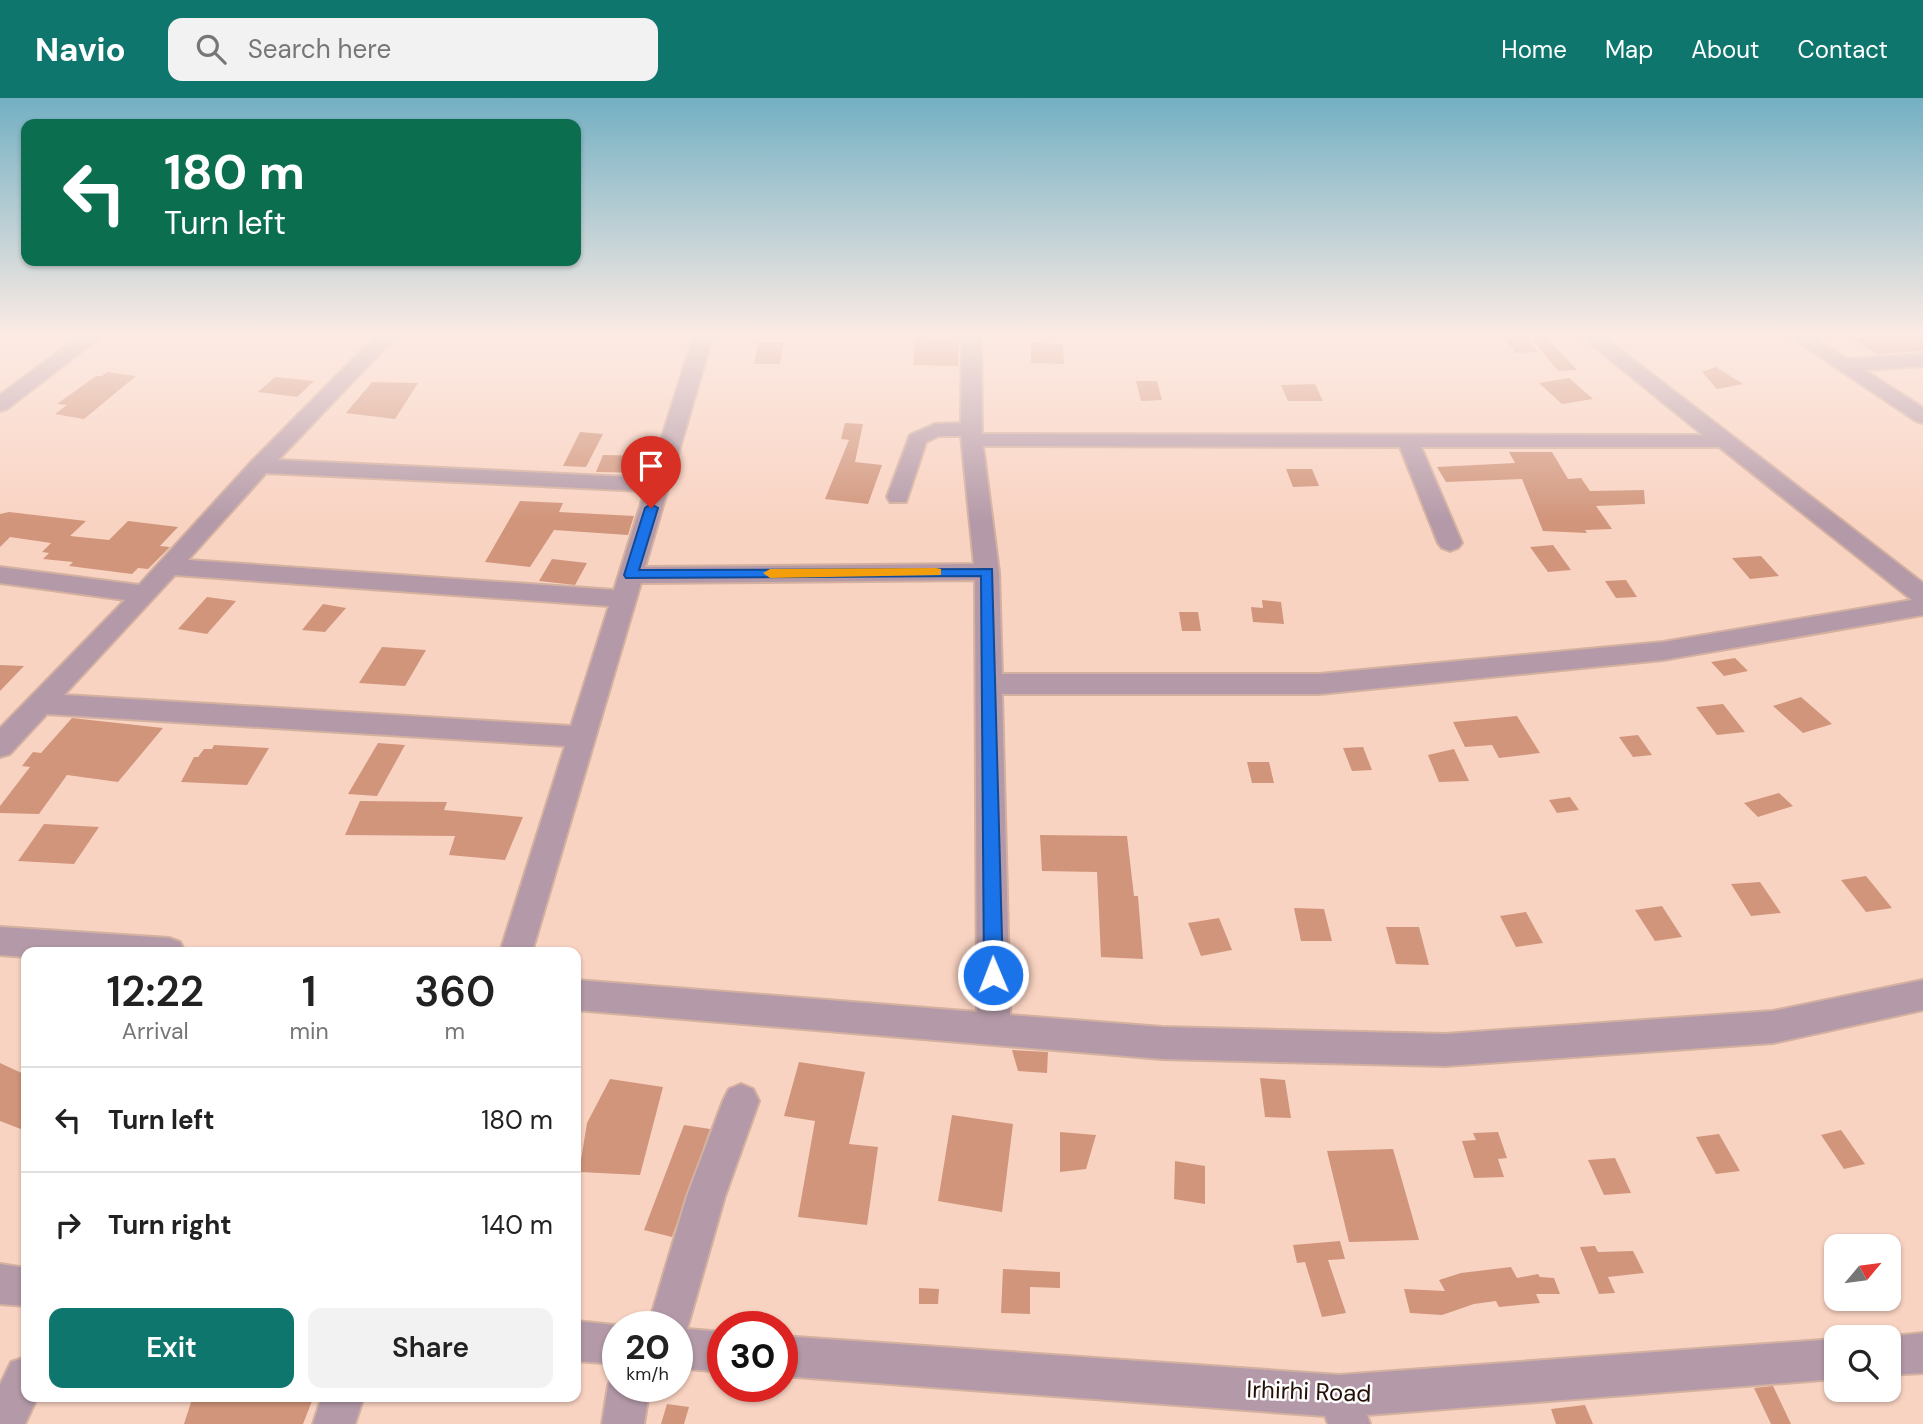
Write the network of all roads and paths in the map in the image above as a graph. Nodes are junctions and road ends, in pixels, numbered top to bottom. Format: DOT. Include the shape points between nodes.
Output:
graph roads {
  1 [pos="328,397"];
  2 [pos="685,397"];
  3 [pos="972,397"];
  4 [pos="1667,397"];
  5 [pos="1892,397"];
  6 [pos="1923,417"];
  7 [pos="972,434"];
  8 [pos="1408,441"];
  9 [pos="1722,441"];
  10 [pos="260,466"];
  11 [pos="658,485"];
  12 [pos="898,497"];
  13 [pos="1450,543"];
  14 [pos="169,567"];
  15 [pos="987,572"];
  16 [pos="0,575"];
  17 [pos="627,587"];
  18 [pos="145,594"];
  19 [pos="1923,596"];
  20 [pos="1923,607"];
  21 [pos="989,684"];
  22 [pos="42,704"];
  23 [pos="582,737"];
  24 [pos="2,742"];
  25 [pos="0,941"];
  26 [pos="92,947"];
  27 [pos="518,947"];
  28 [pos="581,995"];
  29 [pos="1923,995"];
  30 [pos="994,1028"];
  31 [pos="741,1101"];
  32 [pos="0,1284"];
  33 [pos="21,1286"];
  34 [pos="672,1311"];
  35 [pos="581,1341"];
  36 [pos="602,1343"];
  37 [pos="1923,1353"];
  38 [pos="1901,1354"];
  39 [pos="798,1358"];
  40 [pos="1824,1360"];
  41 [pos="21,1387"];
  42 [pos="341,1402"];
  43 [pos="626,1402"];
  44 [pos="1344,1410"];
  45 [pos="3,1424"];
  46 [pos="334,1424"];
  47 [pos="623,1424"];
  1 -- 10 [label="street"];
  2 -- 11 [label="street"];
  3 -- 7 [label="street"];
  4 -- 9 [label="street"];
  5 -- 6 [label="street"];
  7 -- 8 [label="street"];
  7 -- 12 [label="street" via="935,430 917,439"];
  7 -- 15 [label="street"];
  8 -- 9 [label="street"];
  8 -- 13 [label="street"];
  9 -- 19 [label="street"];
  10 -- 11 [label="street"];
  10 -- 14 [label="street"];
  11 -- 17 [label="street"];
  14 -- 17 [label="street"];
  14 -- 18 [label="street"];
  15 -- 17 [label="street"];
  15 -- 21 [label="street"];
  16 -- 18 [label="street"];
  17 -- 23 [label="street"];
  18 -- 22 [label="street"];
  20 -- 21 [label="street" via="1663,651 1319,684"];
  21 -- 30 [label="street"];
  22 -- 23 [label="street"];
  22 -- 24 [label="street"];
  23 -- 27 [label="street"];
  25 -- 26 [label="street"];
  28 -- 30 [label="street"];
  29 -- 30 [label="street" via="1773,1027 1444,1051 1162,1043"];
  31 -- 34 [label="street"];
  32 -- 33 [label="street"];
  35 -- 36 [label="street"];
  37 -- 38 [label="street"];
  39 -- 44 [label="street, Irhirhi Road"];
  40 -- 44 [label="street, Irhirhi Road"];
  41 -- 45 [label="street"];
  42 -- 46 [label="street"];
  43 -- 47 [label="street"];
}
